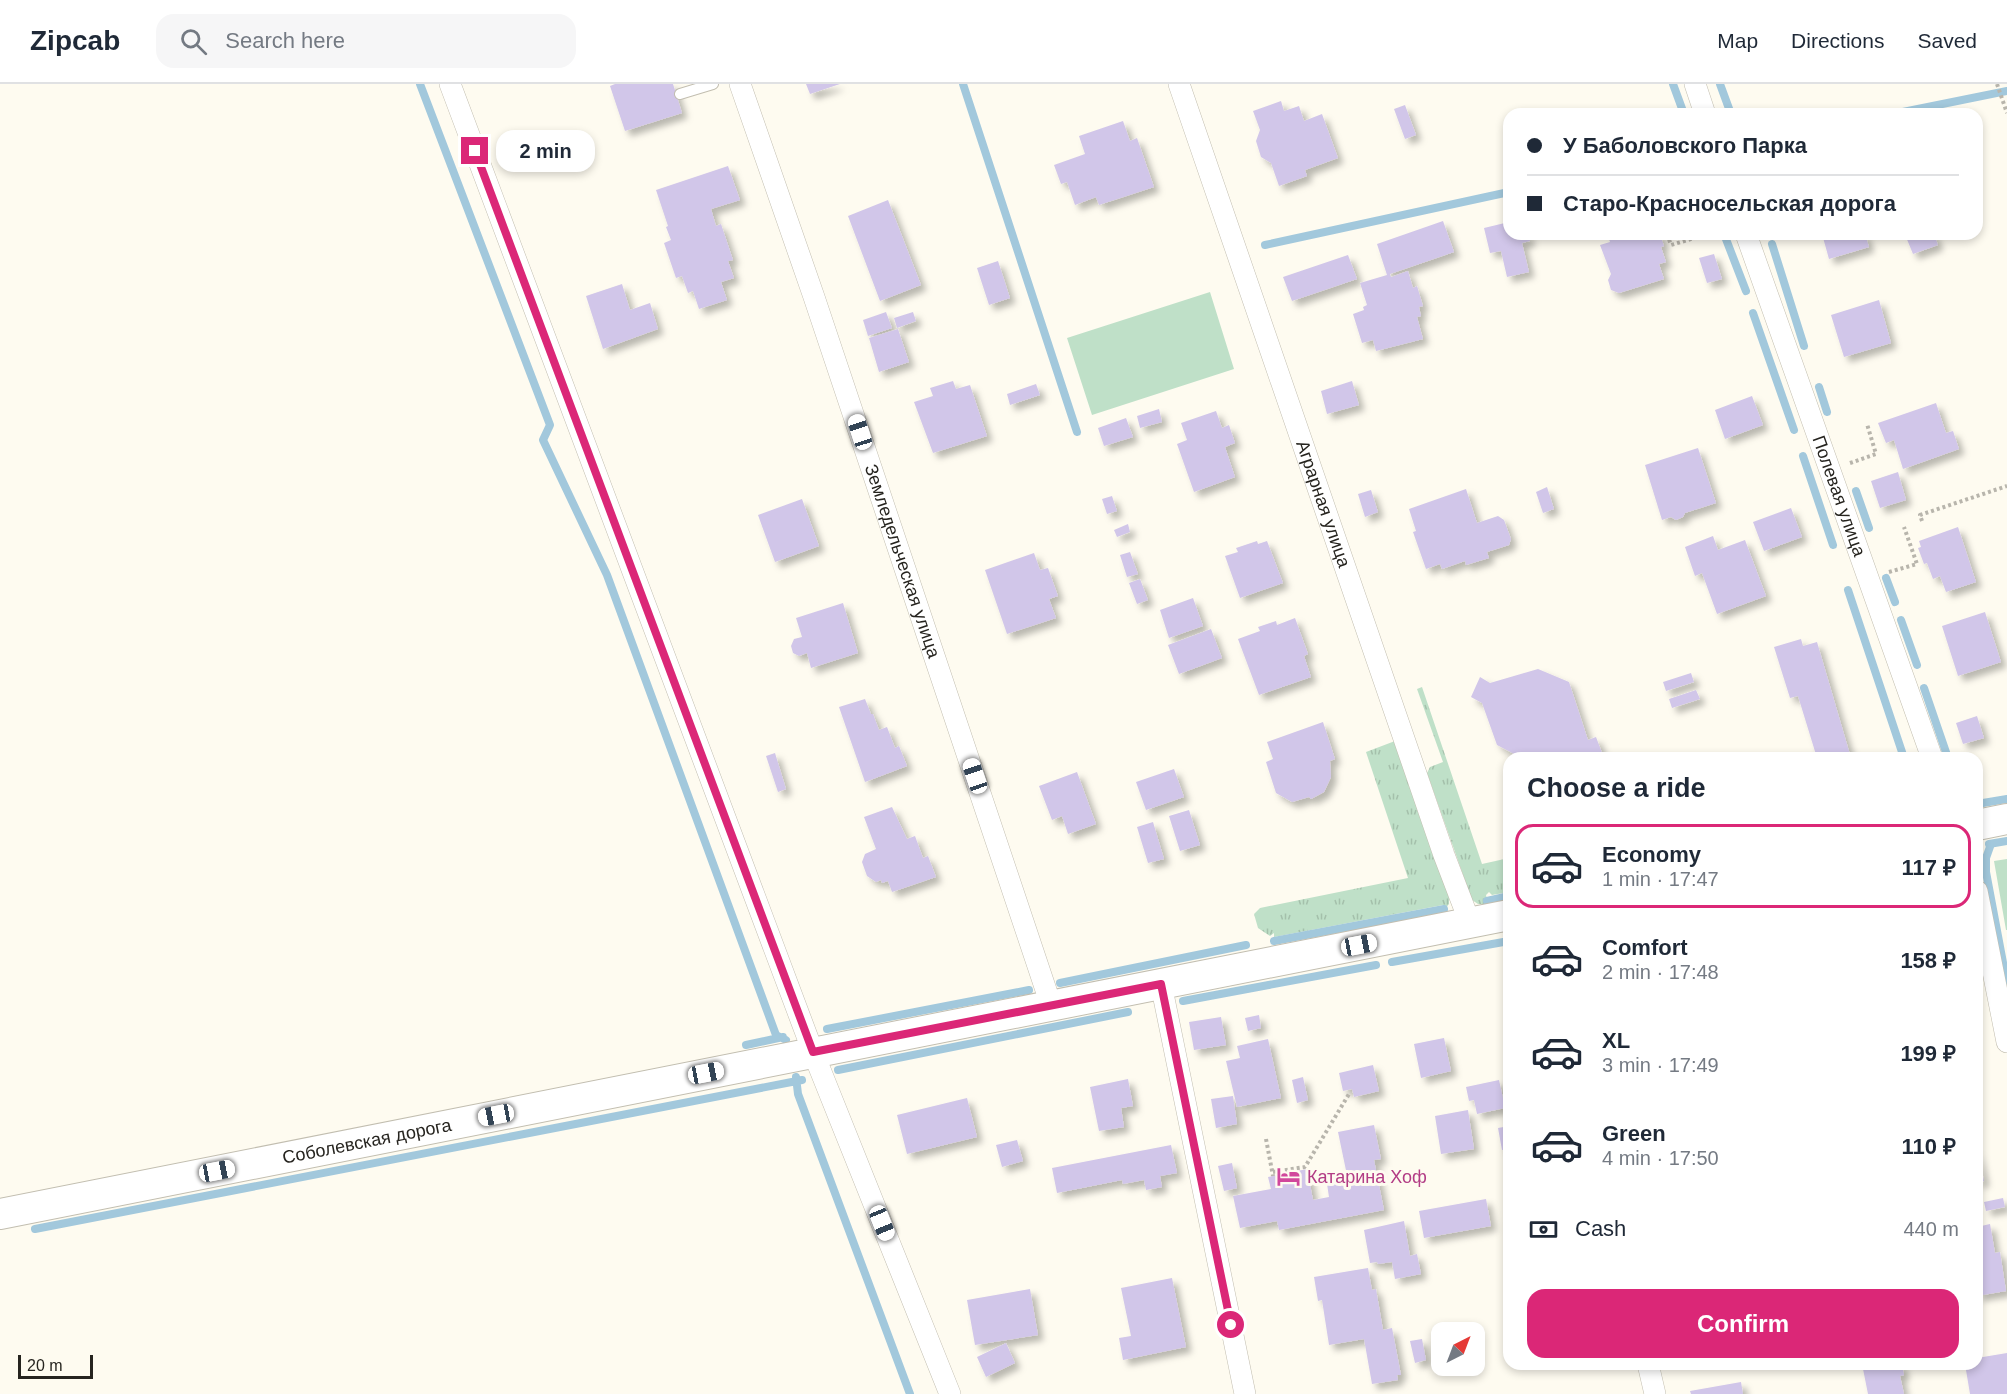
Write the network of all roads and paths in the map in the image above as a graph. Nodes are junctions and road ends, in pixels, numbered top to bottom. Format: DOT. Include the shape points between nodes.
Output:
graph roads {
  1 [pos="450,84"];
  2 [pos="713,84"];
  3 [pos="740,84"];
  4 [pos="1179,84"];
  5 [pos="1695,84"];
  6 [pos="1997,84"];
  7 [pos="680,94"];
  8 [pos="1703,108"];
  9 [pos="2007,113"];
  10 [pos="1669,240"];
  11 [pos="1687,240"];
  12 [pos="1748,240"];
  13 [pos="1867,424"];
  14 [pos="1864,458"];
  15 [pos="2007,486"];
  16 [pos="1922,521"];
  17 [pos="1904,527"];
  18 [pos="1902,569"];
  19 [pos="1930,752"];
  20 [pos="2007,819"];
  21 [pos="1983,824"];
  22 [pos="1503,916"];
  23 [pos="1983,921"];
  24 [pos="1470,923"];
  25 [pos="1161,984"];
  26 [pos="1051,1005"];
  27 [pos="2007,1042"];
  28 [pos="813,1052"];
  29 [pos="1349,1094"];
  30 [pos="1266,1139"];
  31 [pos="0,1214"];
  32 [pos="1649,1370"];
  33 [pos="950,1394"];
  34 [pos="1245,1394"];
  35 [pos="1655,1394"];
  1 -- 28 [label="street"];
  2 -- 7 [label="lane"];
  3 -- 26 [label="street, Земледельческая улица"];
  4 -- 24 [label="street, Аграрная улица"];
  5 -- 8 [label="street"];
  6 -- 9 [label="path"];
  10 -- 11 [label="path" via="1671,245"];
  12 -- 19 [label="street, Полевая улица"];
  13 -- 14 [label="path" via="1876,454"];
  15 -- 16 [label="path" via="1920,515"];
  17 -- 18 [label="path" via="1917,564"];
  20 -- 21 [label="street"];
  22 -- 24 [label="street, Соболевская дорога"];
  23 -- 27 [label="street"];
  24 -- 25 [label="street, Соболевская дорога"];
  25 -- 26 [label="street, Соболевская дорога"];
  25 -- 34 [label="street"];
  26 -- 28 [label="street, Соболевская дорога"];
  28 -- 31 [label="street, Соболевская дорога"];
  28 -- 33 [label="street"];
  29 -- 30 [label="path" via="1305,1167 1273,1174"];
  32 -- 35 [label="street"];
}
